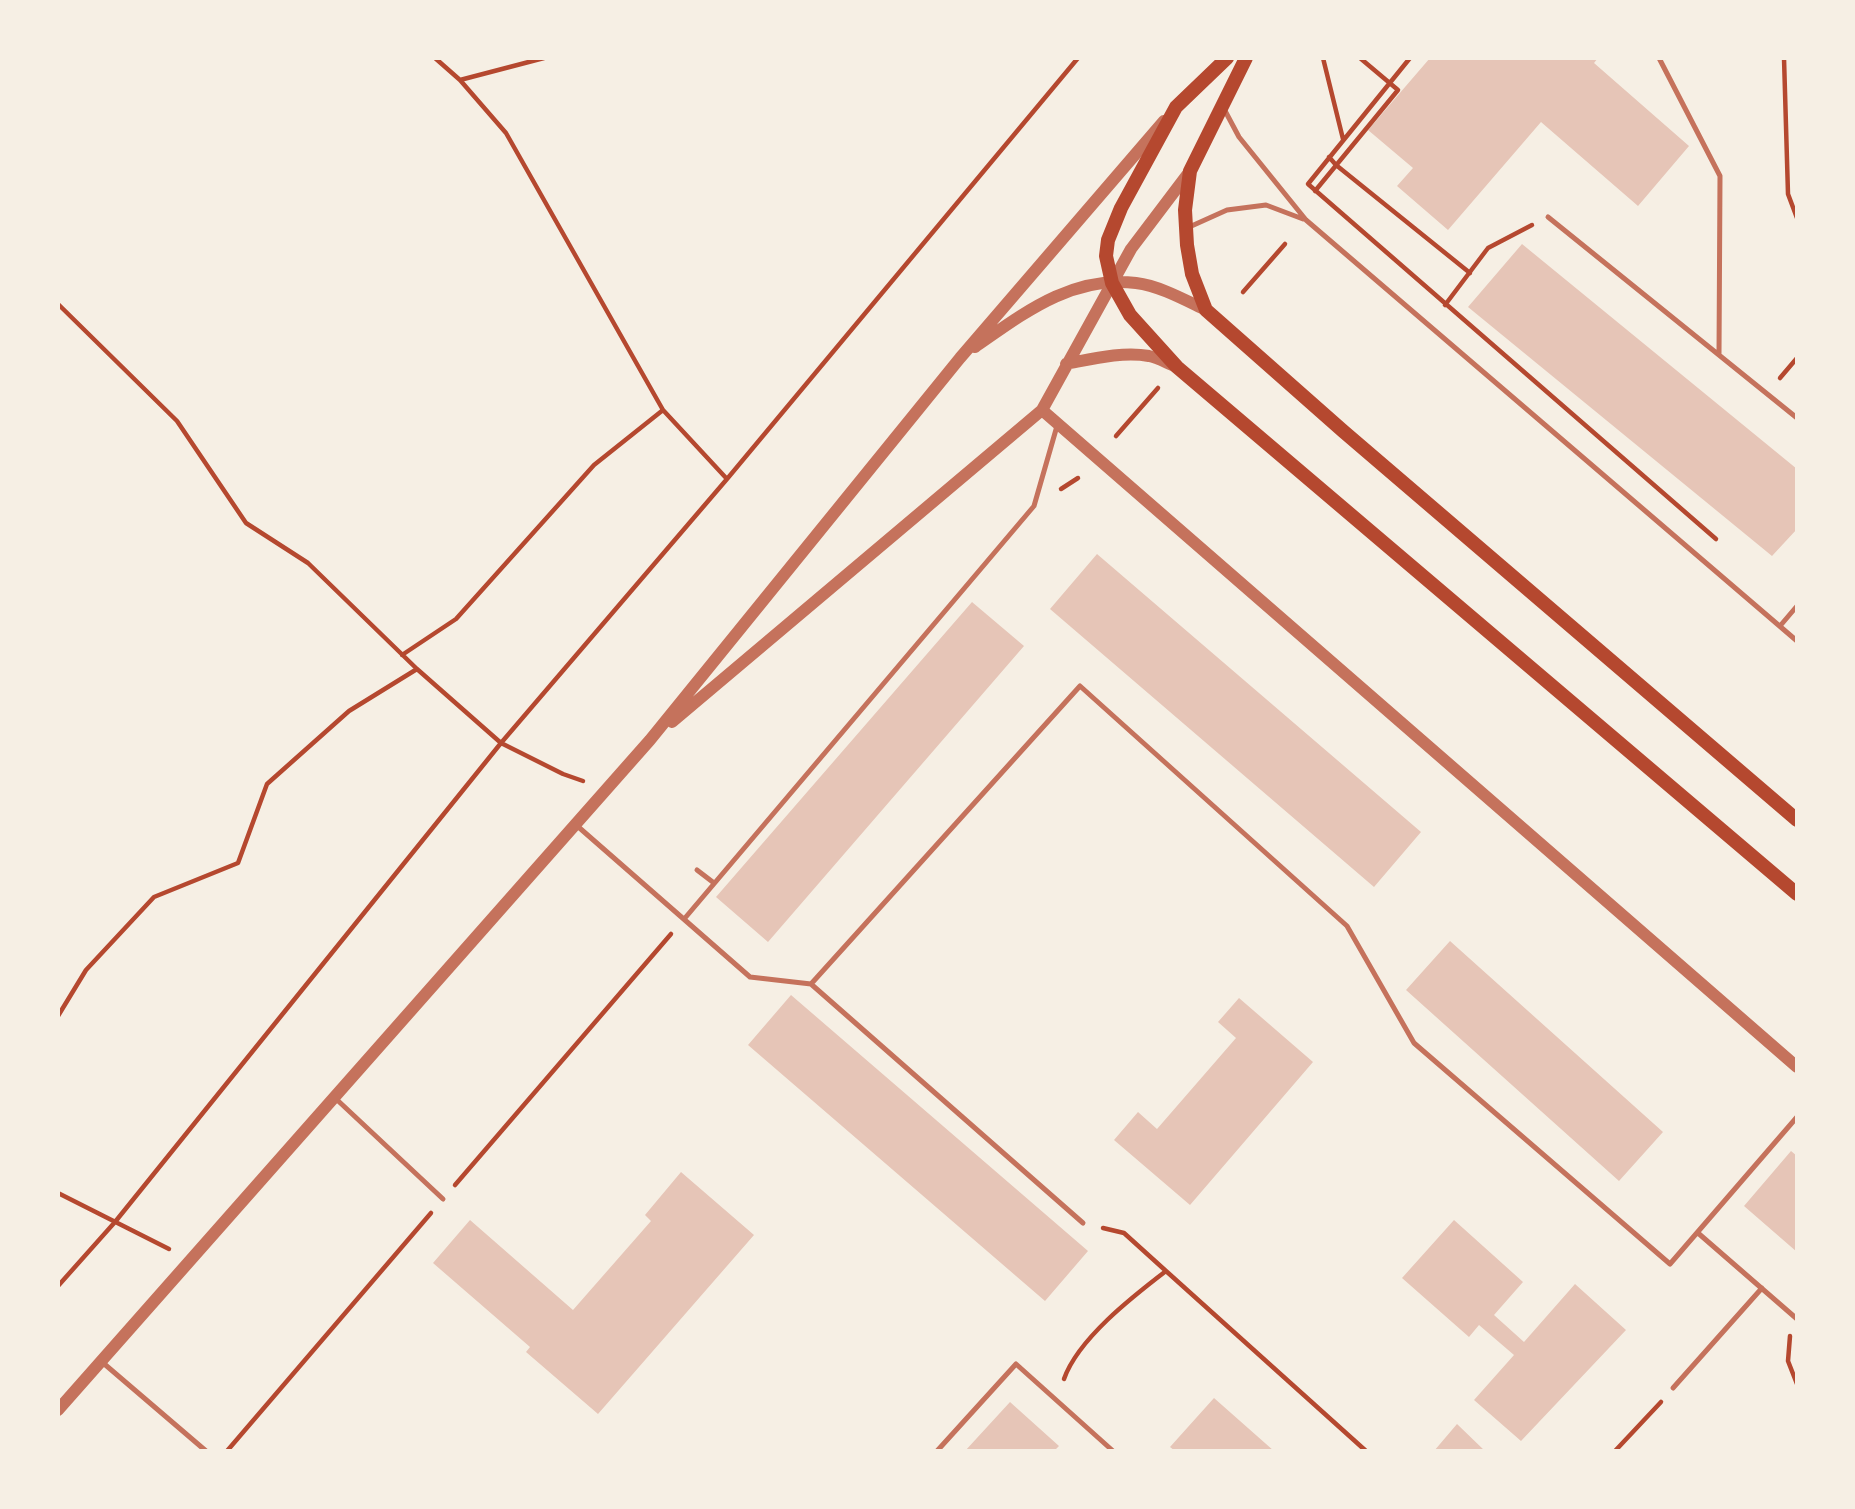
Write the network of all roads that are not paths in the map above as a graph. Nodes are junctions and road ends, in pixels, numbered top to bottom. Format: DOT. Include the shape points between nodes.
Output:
graph roads {
  1 [pos="1227,58"];
  2 [pos="1246,58"];
  3 [pos="1659,58"];
  4 [pos="1222,104"];
  5 [pos="1176,107"];
  6 [pos="1191,171"];
  7 [pos="1548,217"];
  8 [pos="1306,220"];
  9 [pos="1186,229"];
  10 [pos="1112,283"];
  11 [pos="1206,310"];
  12 [pos="1719,354"];
  13 [pos="960,358"];
  14 [pos="1066,364"];
  15 [pos="1177,367"];
  16 [pos="1042,410"];
  17 [pos="1797,418"];
  18 [pos="1058,422"];
  19 [pos="1797,607"];
  20 [pos="1780,626"];
  21 [pos="1797,641"];
  22 [pos="650,740"];
  23 [pos="1797,820"];
  24 [pos="575,824"];
  25 [pos="697,870"];
  26 [pos="714,883"];
  27 [pos="1797,894"];
  28 [pos="685,918"];
  29 [pos="811,984"];
  30 [pos="1797,1067"];
  31 [pos="334,1097"];
  32 [pos="1797,1117"];
  33 [pos="443,1199"];
  34 [pos="1083,1223"];
  35 [pos="1698,1233"];
  36 [pos="1762,1288"];
  37 [pos="1794,1317"];
  38 [pos="101,1361"];
  39 [pos="1673,1388"];
  40 [pos="58,1410"];
  41 [pos="206,1451"];
  42 [pos="937,1451"];
  43 [pos="1113,1451"];
  1 -- 5 [label="main road"];
  2 -- 4 [label="main road"];
  3 -- 12 [label="lane" via="1720,176"];
  4 -- 6 [label="main road"];
  4 -- 8 [label="lane" via="1239,137"];
  5 -- 10 [label="main road" via="1108,240"];
  5 -- 13 [label="street"];
  6 -- 9 [label="main road"];
  6 -- 10 [label="street" via="1131,249"];
  7 -- 12 [label="lane"];
  8 -- 9 [label="lane" via="1266,205 1227,211"];
  8 -- 20 [label="lane"];
  9 -- 11 [label="main road" via="1192,274"];
  10 -- 11 [label="street" via="1151,286"];
  10 -- 13 [label="street" via="1088,285 1052,297"];
  10 -- 14 [label="street"];
  10 -- 15 [label="main road" via="1136,323"];
  11 -- 23 [label="main road"];
  12 -- 17 [label="lane"];
  13 -- 22 [label="street"];
  14 -- 15 [label="street" via="1150,356"];
  14 -- 16 [label="street"];
  15 -- 27 [label="main road"];
  16 -- 18 [label="street"];
  16 -- 22 [label="street"];
  18 -- 26 [label="lane" via="1034,506"];
  18 -- 30 [label="street"];
  19 -- 20 [label="lane"];
  20 -- 21 [label="lane"];
  22 -- 24 [label="street"];
  24 -- 28 [label="lane"];
  24 -- 31 [label="street"];
  25 -- 26 [label="lane"];
  26 -- 28 [label="lane"];
  28 -- 29 [label="lane" via="750,977"];
  29 -- 34 [label="lane"];
  29 -- 35 [label="lane" via="1080,687 1347,926 1414,1042 1670,1264"];
  31 -- 33 [label="lane"];
  31 -- 38 [label="street"];
  32 -- 35 [label="lane"];
  35 -- 36 [label="lane"];
  36 -- 37 [label="lane"];
  36 -- 39 [label="lane"];
  38 -- 40 [label="street"];
  38 -- 41 [label="lane"];
  42 -- 43 [label="lane" via="1016,1364"];
}
